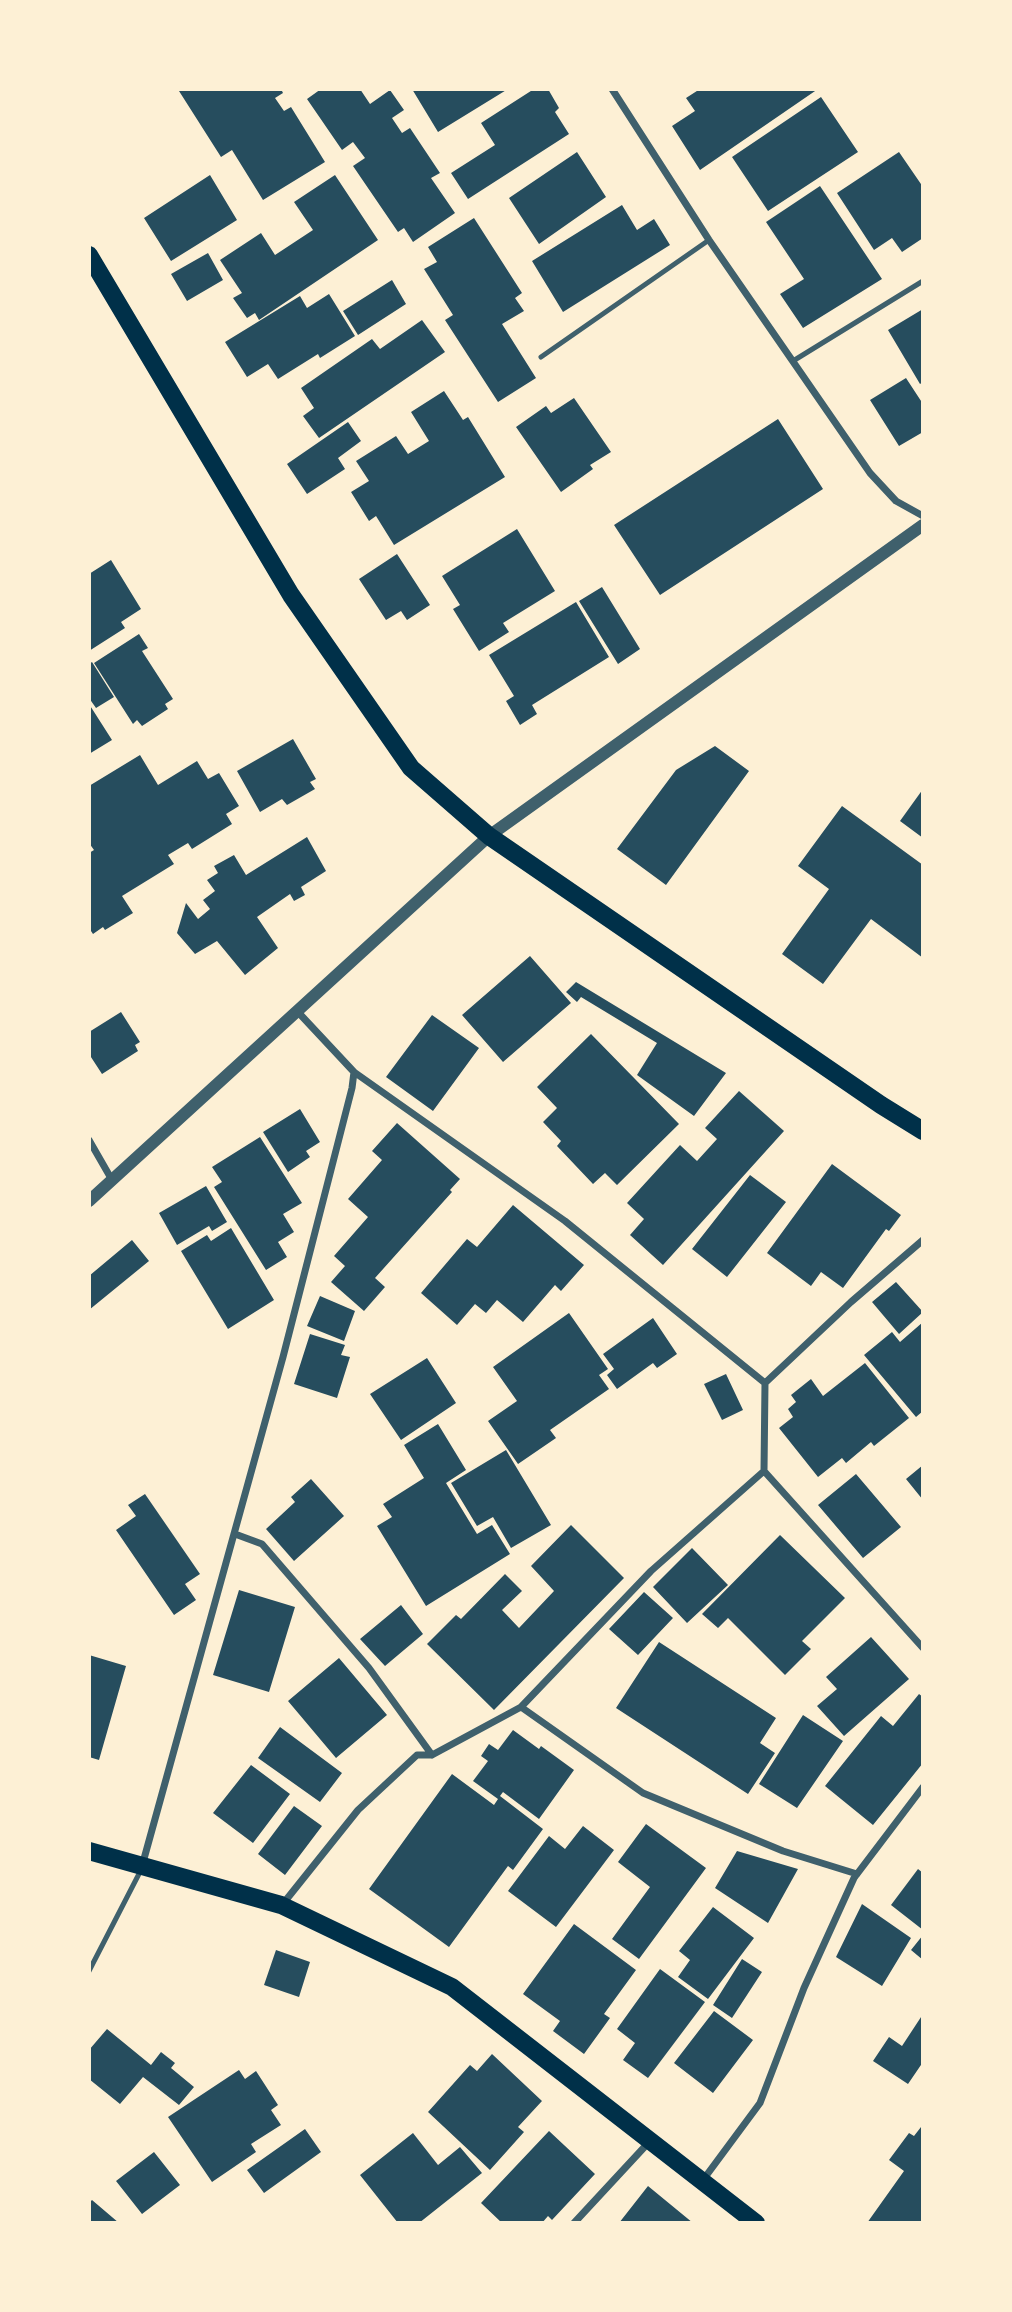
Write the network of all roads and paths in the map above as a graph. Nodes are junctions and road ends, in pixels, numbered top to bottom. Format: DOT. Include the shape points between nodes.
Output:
graph roads {
  1 [pos="612,89"];
  2 [pos="709,240"];
  3 [pos="89,255"];
  4 [pos="923,281"];
  5 [pos="541,357"];
  6 [pos="793,361"];
  7 [pos="923,516"];
  8 [pos="923,525"];
  9 [pos="489,836"];
  10 [pos="297,1011"];
  11 [pos="354,1072"];
  12 [pos="923,1131"];
  13 [pos="89,1140"];
  14 [pos="112,1180"];
  15 [pos="89,1200"];
  16 [pos="923,1240"];
  17 [pos="765,1383"];
  18 [pos="764,1471"];
  19 [pos="235,1534"];
  20 [pos="923,1648"];
  21 [pos="520,1707"];
  22 [pos="432,1755"];
  23 [pos="923,1787"];
  24 [pos="89,1851"];
  25 [pos="142,1866"];
  26 [pos="857,1874"];
  27 [pos="281,1905"];
  28 [pos="89,1971"];
  29 [pos="650,2141"];
  30 [pos="702,2182"];
  31 [pos="574,2223"];
  32 [pos="756,2223"];
  1 -- 2 [label="street"];
  2 -- 5 [label="lane"];
  2 -- 6 [label="street"];
  3 -- 9 [label="main road" via="291,595 411,768"];
  4 -- 6 [label="lane"];
  6 -- 7 [label="street" via="870,473 896,500"];
  8 -- 9 [label="street"];
  9 -- 10 [label="street"];
  9 -- 12 [label="main road"];
  10 -- 11 [label="street"];
  10 -- 14 [label="street"];
  11 -- 17 [label="street" via="565,1222"];
  11 -- 19 [label="street"];
  13 -- 14 [label="street"];
  14 -- 15 [label="street"];
  16 -- 17 [label="street"];
  17 -- 18 [label="street"];
  18 -- 20 [label="street"];
  18 -- 21 [label="street" via="651,1571"];
  19 -- 22 [label="street" via="262,1544 369,1668"];
  19 -- 25 [label="street"];
  21 -- 22 [label="street"];
  21 -- 26 [label="street" via="643,1793 783,1851"];
  22 -- 27 [label="street" via="417,1755 358,1810"];
  23 -- 26 [label="street"];
  24 -- 25 [label="main road"];
  25 -- 27 [label="main road"];
  25 -- 28 [label="lane"];
  26 -- 30 [label="street" via="804,1988 760,2103"];
  27 -- 29 [label="main road" via="452,1987"];
  29 -- 30 [label="main road"];
  29 -- 31 [label="street"];
  30 -- 32 [label="main road"];
}
